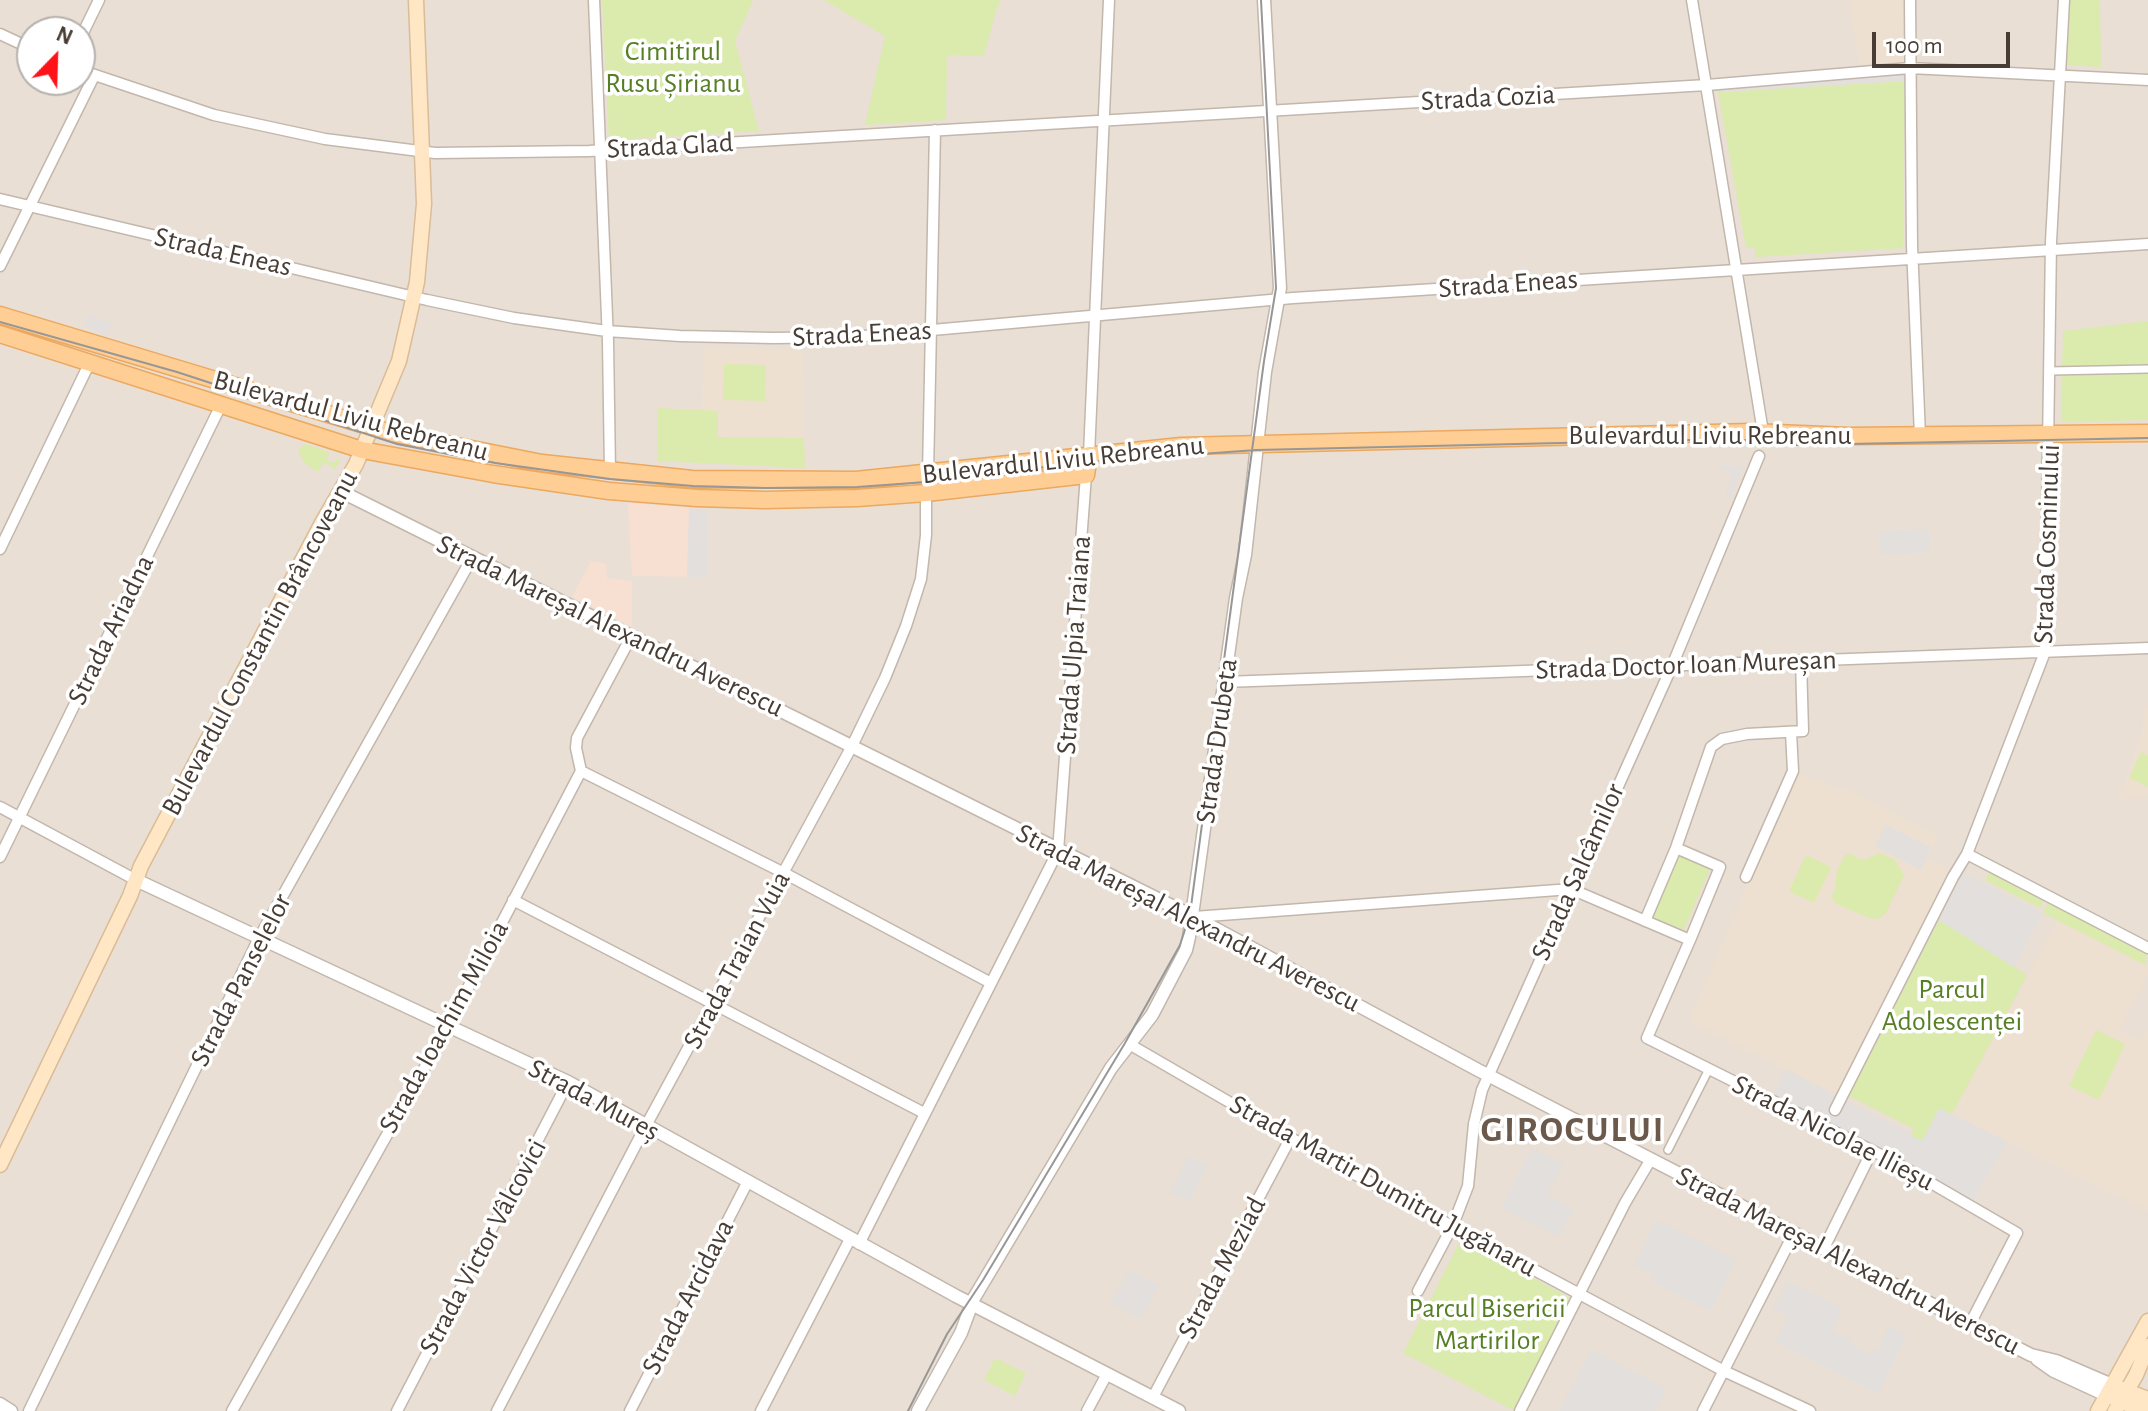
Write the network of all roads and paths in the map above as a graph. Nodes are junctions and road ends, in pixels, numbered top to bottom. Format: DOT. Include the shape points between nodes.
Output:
graph roads {
  1 [pos="416,0"];
  2 [pos="594,0"];
  3 [pos="1109,0"];
  4 [pos="1264,0"];
  5 [pos="1692,0"];
  6 [pos="1910,0"];
  7 [pos="2064,0"];
  8 [pos="1910,68"];
  9 [pos="2061,75"];
  10 [pos="96,77"];
  11 [pos="2148,80"];
  12 [pos="1707,85"];
  13 [pos="84,96"];
  14 [pos="1270,111"];
  15 [pos="1105,121"];
  16 [pos="935,130"];
  17 [pos="599,150"];
  18 [pos="423,152"];
  19 [pos="0,199"];
  20 [pos="29,206"];
  21 [pos="2148,244"];
  22 [pos="2051,251"];
  23 [pos="1914,260"];
  24 [pos="0,266"];
  25 [pos="1736,270"];
  26 [pos="413,297"];
  27 [pos="1277,299"];
  28 [pos="0,315"];
  29 [pos="1097,315"];
  30 [pos="932,330"];
  31 [pos="607,331"];
  32 [pos="0,334"];
  33 [pos="90,362"];
  34 [pos="2148,369"];
  35 [pos="2050,371"];
  36 [pos="222,403"];
  37 [pos="372,428"];
  38 [pos="1763,432"];
  39 [pos="2148,433"];
  40 [pos="1920,436"];
  41 [pos="2050,443"];
  42 [pos="1258,444"];
  43 [pos="362,450"];
  44 [pos="1089,455"];
  45 [pos="1759,456"];
  46 [pos="610,472"];
  47 [pos="928,474"];
  48 [pos="1086,475"];
  49 [pos="340,491"];
  50 [pos="926,493"];
  51 [pos="0,549"];
  52 [pos="472,558"];
  53 [pos="631,637"];
  54 [pos="2148,648"];
  55 [pos="2045,652"];
  56 [pos="1801,661"];
  57 [pos="1672,666"];
  58 [pos="1225,682"];
  59 [pos="1791,732"];
  60 [pos="852,746"];
  61 [pos="581,771"];
  62 [pos="0,807"];
  63 [pos="19,817"];
  64 [pos="1676,848"];
  65 [pos="1058,851"];
  66 [pos="1967,854"];
  67 [pos="0,857"];
  68 [pos="784,873"];
  69 [pos="1746,877"];
  70 [pos="136,880"];
  71 [pos="1571,889"];
  72 [pos="513,900"];
  73 [pos="1194,917"];
  74 [pos="1645,921"];
  75 [pos="259,938"];
  76 [pos="1690,940"];
  77 [pos="2148,948"];
  78 [pos="991,983"];
  79 [pos="713,1004"];
  80 [pos="448,1026"];
  81 [pos="1129,1044"];
  82 [pos="1709,1069"];
  83 [pos="1488,1075"];
  84 [pos="568,1082"];
  85 [pos="1835,1110"];
  86 [pos="924,1113"];
  87 [pos="646,1127"];
  88 [pos="1290,1139"];
  89 [pos="1668,1150"];
  90 [pos="1872,1151"];
  91 [pos="1651,1159"];
  92 [pos="0,1165"];
  93 [pos="747,1183"];
  94 [pos="1453,1225"];
  95 [pos="1794,1233"];
  96 [pos="854,1241"];
  97 [pos="1824,1248"];
  98 [pos="1418,1291"];
  99 [pos="1580,1294"];
  100 [pos="971,1304"];
  101 [pos="2148,1321"];
  102 [pos="1970,1324"];
  103 [pos="2148,1346"];
  104 [pos="1724,1371"];
  105 [pos="1107,1374"];
  106 [pos="2116,1396"];
  107 [pos="1153,1397"];
  108 [pos="2148,1399"];
  109 [pos="0,1404"];
  110 [pos="11,1411"];
  111 [pos="29,1411"];
  112 [pos="232,1411"];
  113 [pos="397,1411"];
  114 [pos="497,1411"];
  115 [pos="630,1411"];
  116 [pos="761,1411"];
  117 [pos="918,1411"];
  118 [pos="1087,1411"];
  119 [pos="1179,1411"];
  120 [pos="1520,1411"];
  121 [pos="1703,1411"];
  122 [pos="1810,1411"];
  123 [pos="2098,1411"];
  124 [pos="2143,1411"];
  1 -- 18 [label="main road, Bulevardul Constantin Brâncoveanu"];
  2 -- 17 [label="street"];
  3 -- 15 [label="street, Strada Ulpia Traiana"];
  4 -- 14 [label="street, Strada Drubeta"];
  5 -- 12 [label="street"];
  6 -- 8 [label="street"];
  7 -- 9 [label="street, Strada Cosminului"];
  8 -- 9 [label="street"];
  8 -- 12 [label="street, Strada Cozia"];
  8 -- 23 [label="street"];
  9 -- 11 [label="street"];
  9 -- 22 [label="street, Strada Cosminului"];
  10 -- 18 [label="street, Strada Glad" via="214,115 325,139"];
  12 -- 14 [label="street, Strada Cozia"];
  12 -- 25 [label="street"];
  13 -- 20 [label="street"];
  14 -- 15 [label="street, Strada Glad"];
  14 -- 27 [label="street, Strada Drubeta"];
  15 -- 16 [label="street, Strada Glad"];
  15 -- 29 [label="street, Strada Ulpia Traiana"];
  16 -- 17 [label="street, Strada Glad"];
  16 -- 30 [label="street"];
  17 -- 18 [label="street, Strada Glad"];
  17 -- 31 [label="street"];
  18 -- 26 [label="main road, Bulevardul Constantin Brâncoveanu" via="423,224"];
  19 -- 20 [label="street, Strada Eneas"];
  20 -- 24 [label="street"];
  20 -- 26 [label="street, Strada Eneas"];
  21 -- 22 [label="street, Strada Eneas"];
  22 -- 23 [label="street, Strada Eneas"];
  22 -- 35 [label="street, Strada Cosminului"];
  23 -- 25 [label="street, Strada Eneas"];
  23 -- 40 [label="street"];
  25 -- 27 [label="street, Strada Eneas"];
  25 -- 38 [label="street"];
  26 -- 31 [label="street, Strada Eneas"];
  26 -- 37 [label="main road, Bulevardul Constantin Brâncoveanu" via="399,361"];
  27 -- 29 [label="street, Strada Eneas"];
  27 -- 42 [label="street, Strada Drubeta"];
  28 -- 37 [label="main road, Bulevardul Liviu Rebreanu"];
  29 -- 30 [label="street, Strada Eneas"];
  29 -- 44 [label="street, Strada Ulpia Traiana"];
  30 -- 31 [label="street, Strada Eneas" via="773,338"];
  30 -- 47 [label="street"];
  31 -- 46 [label="street"];
  32 -- 33 [label="main road, Bulevardul Liviu Rebreanu"];
  33 -- 36 [label="main road, Bulevardul Liviu Rebreanu"];
  33 -- 51 [label="street"];
  34 -- 35 [label="street"];
  35 -- 41 [label="street, Strada Cosminului"];
  36 -- 43 [label="main road, Bulevardul Liviu Rebreanu"];
  36 -- 63 [label="street, Strada Ariadna"];
  37 -- 43 [label="main road, Bulevardul Constantin Brâncoveanu"];
  37 -- 46 [label="main road, Bulevardul Liviu Rebreanu" via="496,455"];
  38 -- 40 [label="main road, Bulevardul Liviu Rebreanu"];
  38 -- 42 [label="main road, Bulevardul Liviu Rebreanu"];
  39 -- 41 [label="main road, Bulevardul Liviu Rebreanu"];
  40 -- 41 [label="main road, Bulevardul Liviu Rebreanu"];
  41 -- 55 [label="street, Strada Cosminului"];
  42 -- 44 [label="main road, Bulevardul Liviu Rebreanu"];
  42 -- 58 [label="street, Strada Drubeta"];
  43 -- 49 [label="main road, Bulevardul Constantin Brâncoveanu"];
  43 -- 50 [label="main road, Bulevardul Liviu Rebreanu" via="609,491 697,498"];
  44 -- 47 [label="main road, Bulevardul Liviu Rebreanu"];
  44 -- 48 [label="main road, Strada Ulpia Traiana"];
  45 -- 57 [label="street, Strada Salcâmilor"];
  46 -- 47 [label="main road, Bulevardul Liviu Rebreanu" via="766,481"];
  48 -- 50 [label="main road, Bulevardul Liviu Rebreanu"];
  48 -- 65 [label="street, Strada Ulpia Traiana"];
  49 -- 52 [label="street, Strada Mareșal Alexandru Averescu"];
  49 -- 70 [label="main road, Bulevardul Constantin Brâncoveanu"];
  50 -- 60 [label="street, Strada Traian Vuia" via="921,579 890,665"];
  52 -- 53 [label="street, Strada Mareșal Alexandru Averescu"];
  52 -- 75 [label="street, Strada Panselelor"];
  53 -- 60 [label="street, Strada Mareșal Alexandru Averescu"];
  53 -- 61 [label="street, Strada Ioachim Miloia" via="577,738"];
  54 -- 55 [label="street, Strada Doctor Ioan Mureșan"];
  55 -- 56 [label="street, Strada Doctor Ioan Mureșan"];
  55 -- 66 [label="street, Strada Cosminului"];
  56 -- 57 [label="street, Strada Doctor Ioan Mureșan"];
  56 -- 59 [label="street" via="1803,731"];
  57 -- 58 [label="street, Strada Doctor Ioan Mureșan"];
  57 -- 71 [label="street, Strada Salcâmilor"];
  58 -- 73 [label="street, Strada Drubeta"];
  59 -- 64 [label="street" via="1722,739 1711,747"];
  59 -- 69 [label="street" via="1793,771"];
  60 -- 65 [label="street, Strada Mareșal Alexandru Averescu"];
  60 -- 68 [label="street, Strada Traian Vuia"];
  61 -- 68 [label="street"];
  61 -- 72 [label="street, Strada Ioachim Miloia"];
  62 -- 63 [label="street, Strada Mureș"];
  63 -- 67 [label="street, Strada Ariadna"];
  63 -- 70 [label="street, Strada Mureș"];
  64 -- 74 [label="street"];
  64 -- 76 [label="street" via="1720,867"];
  65 -- 73 [label="street, Strada Mareșal Alexandru Averescu"];
  65 -- 78 [label="street, Strada Ulpia Traiana"];
  66 -- 77 [label="street"];
  66 -- 85 [label="street, Strada Cosminului"];
  68 -- 78 [label="street"];
  68 -- 79 [label="street, Strada Traian Vuia"];
  70 -- 75 [label="street, Strada Mureș"];
  70 -- 92 [label="main road, Bulevardul Constantin Brâncoveanu"];
  71 -- 73 [label="street"];
  71 -- 74 [label="street"];
  71 -- 83 [label="street, Strada Salcâmilor"];
  72 -- 79 [label="street"];
  72 -- 80 [label="street, Strada Ioachim Miloia"];
  73 -- 81 [label="street, Strada Drubeta" via="1186,950 1152,1015"];
  73 -- 83 [label="street, Strada Mareșal Alexandru Averescu"];
  74 -- 76 [label="street"];
  75 -- 80 [label="street, Strada Mureș"];
  75 -- 111 [label="street, Strada Panselelor"];
  76 -- 82 [label="street, Strada Nicolae Ilieșu" via="1647,1038"];
  78 -- 86 [label="street, Strada Ulpia Traiana"];
  79 -- 86 [label="street"];
  79 -- 87 [label="street, Strada Traian Vuia"];
  80 -- 84 [label="street, Strada Mureș"];
  80 -- 112 [label="street, Strada Ioachim Miloia"];
  81 -- 88 [label="street, Strada Martir Dumitru Jugănaru"];
  81 -- 100 [label="street, Strada Drubeta"];
  82 -- 89 [label="street"];
  82 -- 90 [label="street, Strada Nicolae Ilieșu"];
  83 -- 91 [label="street, Strada Mareșal Alexandru Averescu"];
  83 -- 94 [label="street, Strada Salcâmilor" via="1476,1107 1468,1186"];
  84 -- 87 [label="street, Strada Mureș"];
  84 -- 113 [label="street, Strada Victor Vâlcovici"];
  86 -- 96 [label="street, Strada Ulpia Traiana"];
  87 -- 93 [label="street, Strada Mureș"];
  87 -- 114 [label="street, Strada Traian Vuia"];
  88 -- 94 [label="street, Strada Martir Dumitru Jugănaru"];
  88 -- 107 [label="street, Strada Meziad"];
  90 -- 97 [label="street"];
  90 -- 102 [label="street, Strada Nicolae Ilieșu" via="2017,1233"];
  91 -- 95 [label="street, Strada Mareșal Alexandru Averescu"];
  91 -- 99 [label="street"];
  93 -- 96 [label="street, Strada Mureș"];
  93 -- 115 [label="street, Strada Arcidava"];
  94 -- 98 [label="street, Strada Salcâmilor"];
  94 -- 99 [label="street, Strada Martir Dumitru Jugănaru"];
  95 -- 97 [label="street, Strada Mareșal Alexandru Averescu"];
  95 -- 104 [label="street"];
  96 -- 100 [label="street, Strada Mureș"];
  96 -- 116 [label="street, Strada Ulpia Traiana"];
  97 -- 102 [label="street, Strada Mareșal Alexandru Averescu"];
  99 -- 104 [label="street, Strada Martir Dumitru Jugănaru"];
  99 -- 120 [label="street"];
  100 -- 105 [label="street, Strada Mureș"];
  100 -- 117 [label="street, Strada Drubeta"];
  101 -- 106 [label="main road"];
  102 -- 106 [label="street, Strada Mareșal Alexandru Averescu" via="2054,1371"];
  103 -- 106 [label="main road"];
  104 -- 121 [label="street"];
  104 -- 122 [label="street, Strada Martir Dumitru Jugănaru"];
  105 -- 107 [label="street, Strada Mureș"];
  105 -- 118 [label="street"];
  106 -- 108 [label="main road"];
  106 -- 123 [label="main road"];
  106 -- 124 [label="main road"];
  107 -- 119 [label="street, Strada Mureș"];
  109 -- 110 [label="street"];
}
